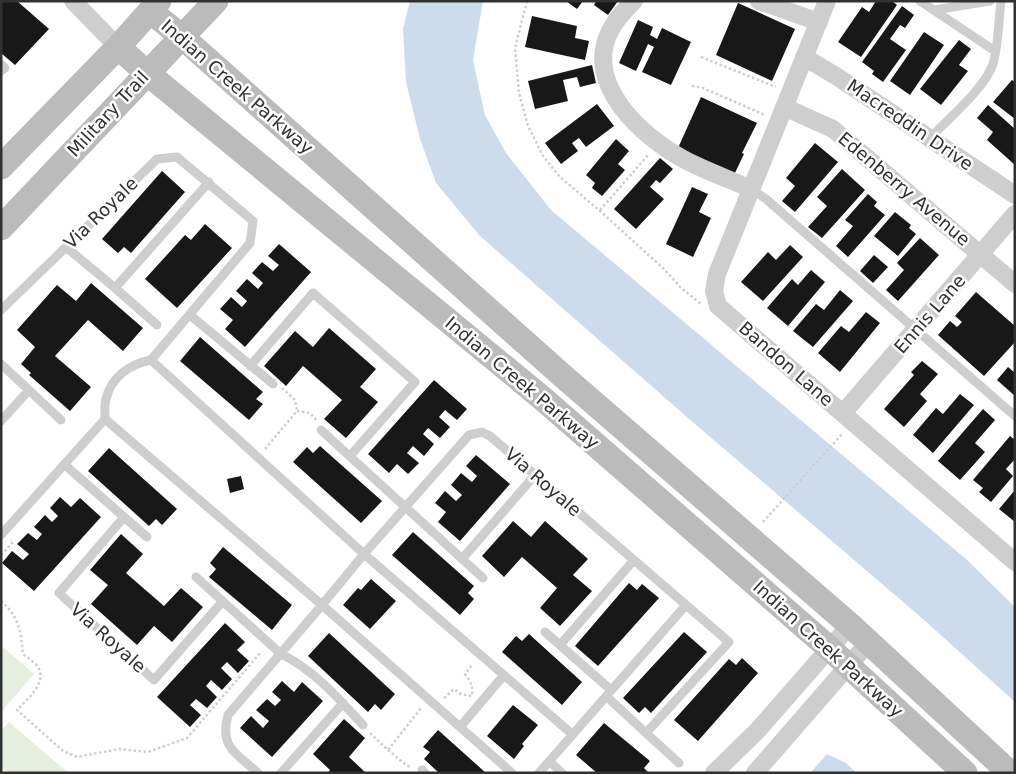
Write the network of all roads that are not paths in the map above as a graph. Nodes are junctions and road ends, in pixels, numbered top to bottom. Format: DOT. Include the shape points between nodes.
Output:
graph roads {
  1 [pos="73,1"];
  2 [pos="216,1"];
  3 [pos="634,1"];
  4 [pos="760,1"];
  5 [pos="827,1"];
  6 [pos="920,1"];
  7 [pos="990,1"];
  8 [pos="1002,1"];
  9 [pos="149,5"];
  10 [pos="934,10"];
  11 [pos="819,22"];
  12 [pos="181,36"];
  13 [pos="118,47"];
  14 [pos="995,51"];
  15 [pos="804,57"];
  16 [pos="1,64"];
  17 [pos="1,71"];
  18 [pos="147,73"];
  19 [pos="784,107"];
  20 [pos="930,138"];
  21 [pos="1,167"];
  22 [pos="209,182"];
  23 [pos="751,189"];
  24 [pos="1015,195"];
  25 [pos="1015,214"];
  26 [pos="1,228"];
  27 [pos="66,247"];
  28 [pos="981,255"];
  29 [pos="1015,284"];
  30 [pos="115,288"];
  31 [pos="1,310"];
  32 [pos="190,315"];
  33 [pos="157,325"];
  34 [pos="916,330"];
  35 [pos="151,360"];
  36 [pos="1,364"];
  37 [pos="250,366"];
  38 [pos="274,384"];
  39 [pos="29,390"];
  40 [pos="843,413"];
  41 [pos="1015,416"];
  42 [pos="105,419"];
  43 [pos="61,420"];
  44 [pos="1,421"];
  45 [pos="321,430"];
  46 [pos="350,456"];
  47 [pos="64,465"];
  48 [pos="535,475"];
  49 [pos="406,508"];
  50 [pos="124,517"];
  51 [pos="18,519"];
  52 [pos="1,527"];
  53 [pos="1,536"];
  54 [pos="147,537"];
  55 [pos="364,554"];
  56 [pos="462,559"];
  57 [pos="634,560"];
  58 [pos="1015,562"];
  59 [pos="196,577"];
  60 [pos="483,578"];
  61 [pos="222,602"];
  62 [pos="322,605"];
  63 [pos="686,605"];
  64 [pos="850,625"];
  65 [pos="546,632"];
  66 [pos="869,642"];
  67 [pos="560,645"];
  68 [pos="281,654"];
  69 [pos="838,656"];
  70 [pos="504,675"];
  71 [pos="609,693"];
  72 [pos="343,703"];
  73 [pos="363,725"];
  74 [pos="460,727"];
  75 [pos="646,733"];
  76 [pos="572,734"];
  77 [pos="549,761"];
  78 [pos="679,763"];
  79 [pos="258,773"];
  80 [pos="281,773"];
  81 [pos="512,773"];
  82 [pos="539,773"];
  83 [pos="562,773"];
  84 [pos="714,773"];
  85 [pos="756,773"];
  86 [pos="965,773"];
  87 [pos="1010,773"];
  1 -- 13 [label="street, Indian Creek Parkway"];
  2 -- 12 [label="street, Military Trail"];
  3 -- 23 [label="street" via="609,32 604,56 613,96 656,141 684,160"];
  4 -- 11 [label="street"];
  5 -- 11 [label="street, Bandon Lane"];
  6 -- 10 [label="lane"];
  7 -- 10 [label="lane"];
  8 -- 14 [label="lane"];
  9 -- 12 [label="street, Indian Creek Parkway"];
  9 -- 13 [label="street"];
  10 -- 14 [label="lane"];
  11 -- 15 [label="street, Bandon Lane"];
  12 -- 18 [label="street, Military Trail"];
  12 -- 64 [label="street, Indian Creek Parkway" via="564,377"];
  13 -- 18 [label="street, Indian Creek Parkway"];
  13 -- 21 [label="street"];
  14 -- 20 [label="lane" via="986,77"];
  15 -- 19 [label="street, Bandon Lane"];
  15 -- 20 [label="street, Macreddin Drive"];
  16 -- 17 [label="lane" via="5,68"];
  18 -- 26 [label="street, Military Trail"];
  18 -- 69 [label="street, Indian Creek Parkway" via="542,398"];
  19 -- 23 [label="street, Bandon Lane"];
  19 -- 28 [label="street, Edenberry Avenue" via="833,129"];
  20 -- 24 [label="street, Macreddin Drive"];
  22 -- 27 [label="lane, Via Royale" via="177,157 157,159"];
  22 -- 30 [label="lane"];
  22 -- 32 [label="lane, Via Royale" via="253,221 250,243"];
  23 -- 34 [label="lane"];
  23 -- 40 [label="street, Bandon Lane" via="717,274 714,291 718,306"];
  25 -- 28 [label="street, Ennis Lane"];
  27 -- 30 [label="lane"];
  27 -- 31 [label="lane, Via Royale"];
  28 -- 29 [label="street, Edenberry Avenue"];
  28 -- 34 [label="street, Ennis Lane"];
  30 -- 33 [label="lane"];
  32 -- 35 [label="lane, Via Royale"];
  32 -- 37 [label="lane"];
  34 -- 40 [label="street, Ennis Lane"];
  34 -- 41 [label="lane"];
  35 -- 42 [label="lane" via="137,362 121,372 106,399"];
  35 -- 55 [label="lane"];
  36 -- 39 [label="lane"];
  37 -- 38 [label="lane"];
  37 -- 46 [label="lane" via="313,293 415,382"];
  39 -- 43 [label="lane"];
  39 -- 44 [label="lane"];
  40 -- 58 [label="street, Bandon Lane"];
  42 -- 47 [label="lane"];
  42 -- 62 [label="lane"];
  45 -- 46 [label="lane"];
  46 -- 49 [label="lane"];
  47 -- 50 [label="lane"];
  47 -- 51 [label="lane"];
  48 -- 49 [label="lane, Via Royale" via="482,432 470,436"];
  48 -- 56 [label="lane"];
  48 -- 57 [label="lane, Via Royale"];
  49 -- 55 [label="lane, Via Royale"];
  49 -- 56 [label="lane"];
  50 -- 54 [label="lane"];
  50 -- 61 [label="lane, Via Royale" via="59,594 154,680"];
  51 -- 52 [label="lane"];
  51 -- 53 [label="lane"];
  55 -- 62 [label="lane, Via Royale"];
  55 -- 70 [label="lane"];
  56 -- 60 [label="lane"];
  57 -- 63 [label="lane, Via Royale"];
  57 -- 67 [label="lane"];
  59 -- 61 [label="lane"];
  61 -- 68 [label="lane"];
  62 -- 68 [label="lane, Via Royale"];
  62 -- 74 [label="lane"];
  63 -- 71 [label="lane"];
  63 -- 75 [label="lane, Via Royale" via="729,642"];
  64 -- 66 [label="street, Indian Creek Parkway"];
  64 -- 69 [label="street"];
  65 -- 67 [label="lane"];
  66 -- 69 [label="street"];
  66 -- 87 [label="street, Indian Creek Parkway"];
  67 -- 71 [label="lane"];
  68 -- 72 [label="lane" via="297,662"];
  68 -- 79 [label="lane, Via Royale" via="228,715 224,729 229,747"];
  69 -- 84 [label="street"];
  69 -- 85 [label="street"];
  69 -- 86 [label="street, Indian Creek Parkway"];
  70 -- 74 [label="lane"];
  70 -- 76 [label="lane"];
  71 -- 75 [label="lane"];
  71 -- 76 [label="lane"];
  72 -- 73 [label="lane"];
  72 -- 80 [label="lane"];
  74 -- 81 [label="lane"];
  75 -- 78 [label="lane"];
  76 -- 77 [label="lane"];
  77 -- 82 [label="lane"];
  77 -- 83 [label="lane"];
}
